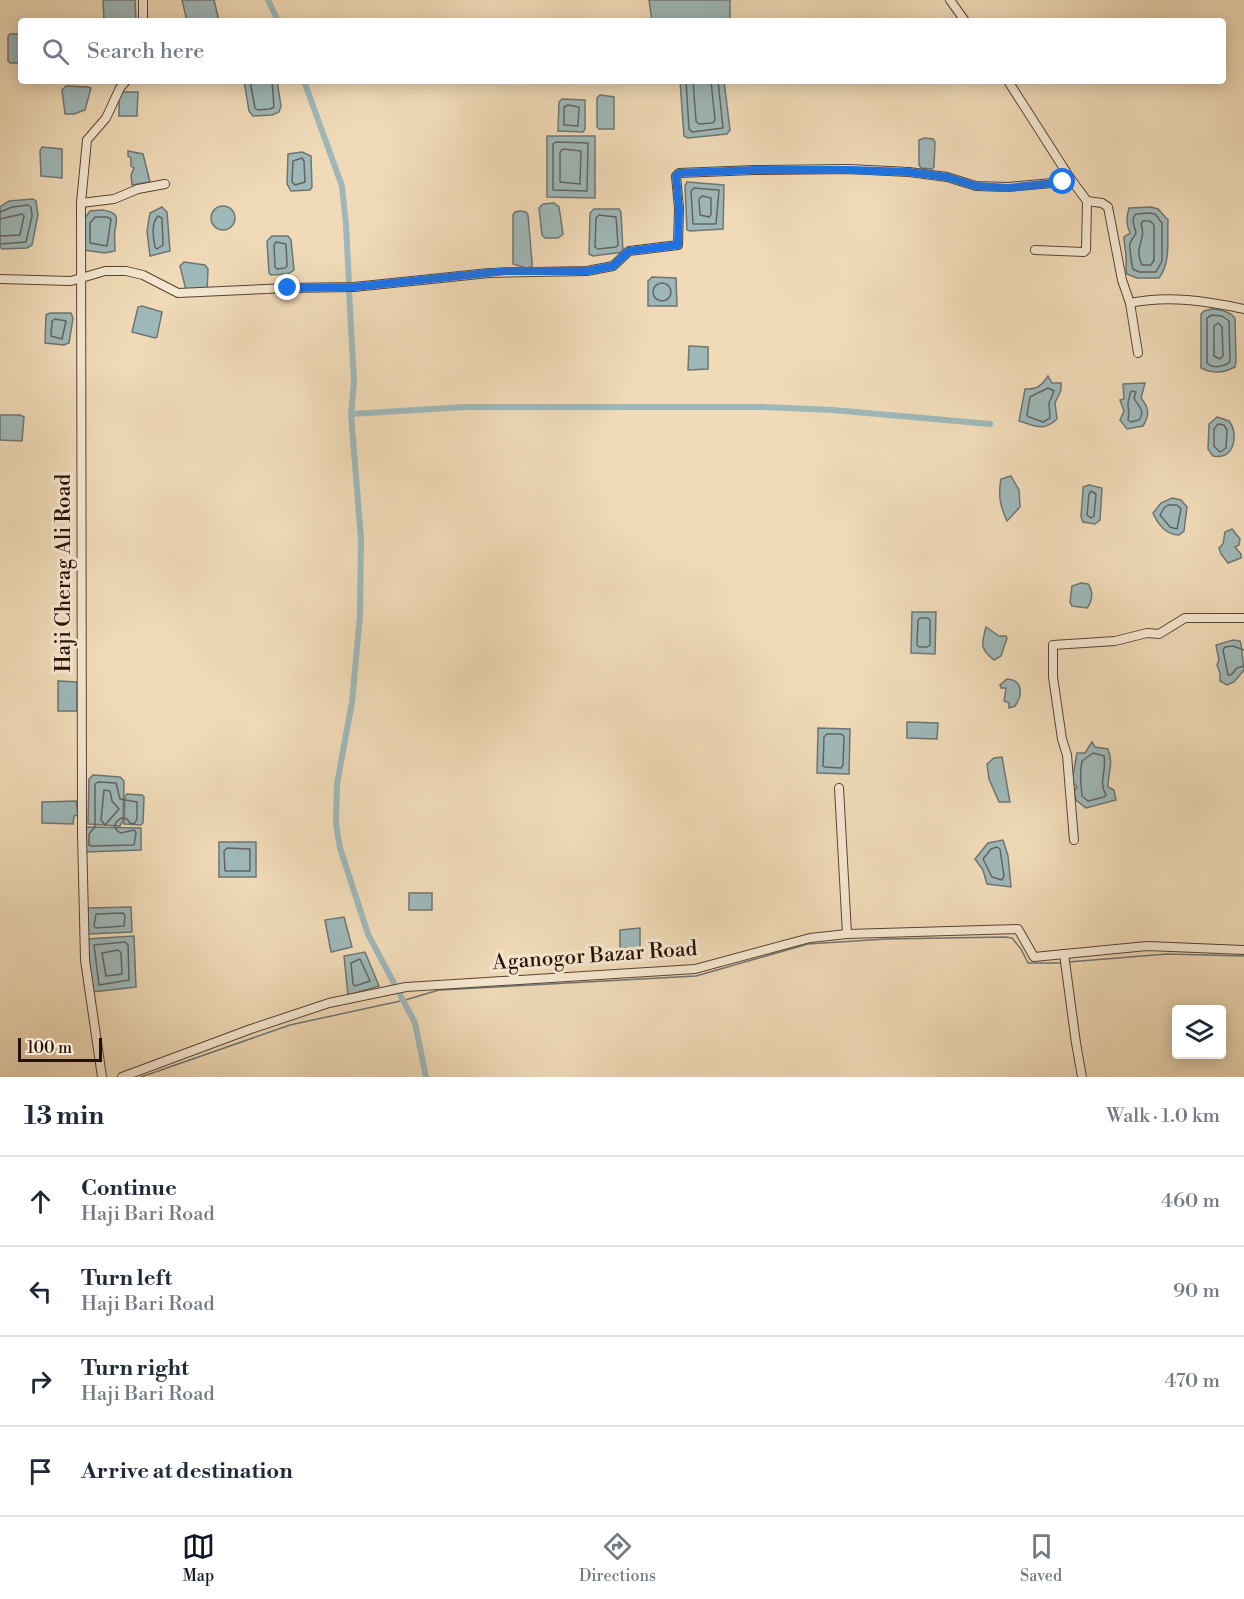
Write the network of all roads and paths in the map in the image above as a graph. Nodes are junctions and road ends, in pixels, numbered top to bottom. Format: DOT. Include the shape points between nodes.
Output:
graph roads {
  1 [pos="143,0"];
  2 [pos="950,0"];
  3 [pos="143,18"];
  4 [pos="963,18"];
  5 [pos="123,84"];
  6 [pos="1010,84"];
  7 [pos="1070,178"];
  8 [pos="165,184"];
  9 [pos="1087,201"];
  10 [pos="81,203"];
  11 [pos="1035,250"];
  12 [pos="82,278"];
  13 [pos="0,279"];
  14 [pos="1130,303"];
  15 [pos="1244,309"];
  16 [pos="1138,353"];
  17 [pos="1244,618"];
  18 [pos="839,788"];
  19 [pos="1074,840"];
  20 [pos="846,934"];
  21 [pos="1244,950"];
  22 [pos="1065,956"];
  23 [pos="102,1077"];
  24 [pos="122,1077"];
  25 [pos="1082,1077"];
  1 -- 3 [label="street"];
  2 -- 4 [label="street"];
  5 -- 10 [label="street, Haji Cherag Ali Road" via="106,118 87,140"];
  6 -- 7 [label="street"];
  7 -- 9 [label="street"];
  7 -- 12 [label="street" via="1008,188 976,186 909,172 822,169 679,173 678,245 629,251 613,266 587,271 489,273 354,287 178,293 126,271"];
  8 -- 10 [label="street" via="114,199"];
  9 -- 11 [label="street" via="1084,252"];
  9 -- 14 [label="street" via="1108,207"];
  10 -- 12 [label="street, Haji Cherag Ali Road"];
  12 -- 13 [label="street"];
  12 -- 23 [label="street, Haji Cherag Ali Road" via="84,937"];
  14 -- 15 [label="street" via="1180,299"];
  14 -- 16 [label="street"];
  17 -- 19 [label="street" via="1185,618 1159,634 1053,645 1053,678 1067,755"];
  18 -- 20 [label="street"];
  20 -- 22 [label="street, Aganogor Bazar Road" via="1018,929 1034,957"];
  20 -- 24 [label="street, Aganogor Bazar Road" via="810,938 695,969 385,991 273,1021"];
  21 -- 22 [label="street, Aganogor Bazar Road" via="1147,946"];
  22 -- 25 [label="street"];
}
